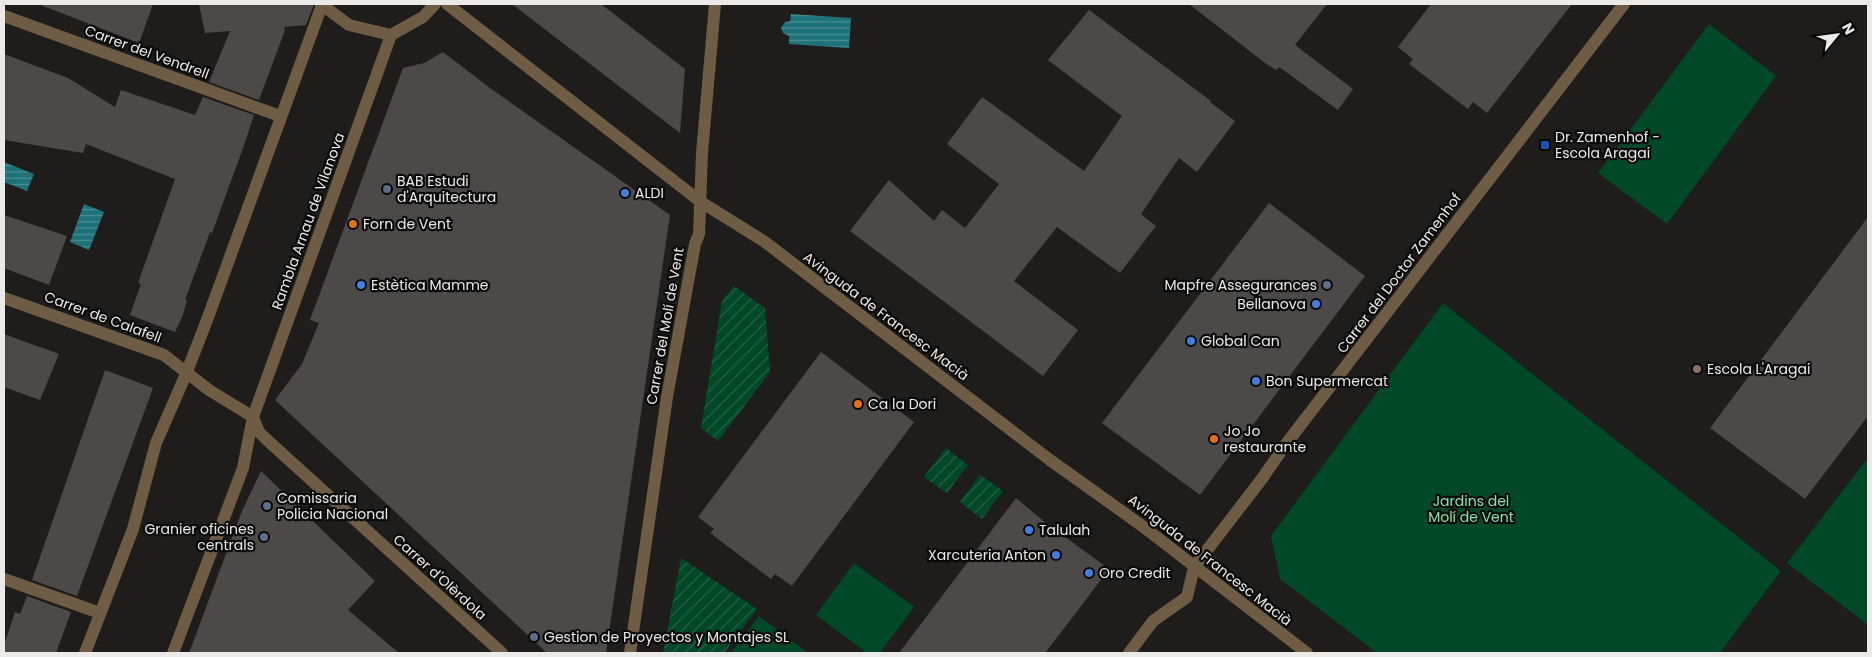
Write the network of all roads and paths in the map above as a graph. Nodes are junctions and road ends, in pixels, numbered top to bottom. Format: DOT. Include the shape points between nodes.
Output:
graph roads {
  1 [pos="435,4"];
  2 [pos="447,4"];
  3 [pos="715,4"];
  4 [pos="1624,4"];
  5 [pos="322,5"];
  6 [pos="4,16"];
  7 [pos="391,35"];
  8 [pos="280,116"];
  9 [pos="701,202"];
  10 [pos="4,298"];
  11 [pos="186,374"];
  12 [pos="253,417"];
  13 [pos="1194,567"];
  14 [pos="4,579"];
  15 [pos="100,613"];
  16 [pos="85,653"];
  17 [pos="173,653"];
  18 [pos="502,653"];
  19 [pos="630,653"];
  20 [pos="1129,653"];
  21 [pos="1307,653"];
  1 -- 7 [label="street" via="423,16"];
  2 -- 9 [label="street, Avinguda de Francesc Macià"];
  3 -- 9 [label="street, Carrer del Molí de Vent"];
  4 -- 13 [label="street, Carrer del Doctor Zamenhof"];
  5 -- 7 [label="street" via="349,25"];
  5 -- 8 [label="street"];
  6 -- 8 [label="street, Carrer del Vendrell"];
  7 -- 12 [label="street, Rambla Arnau de Vilanova"];
  8 -- 11 [label="street"];
  9 -- 13 [label="street, Avinguda de Francesc Macià" via="765,242"];
  9 -- 19 [label="street, Carrer del Molí de Vent" via="699,234 667,397"];
  10 -- 11 [label="street, Carrer de Calafell" via="164,355"];
  11 -- 12 [label="street"];
  11 -- 15 [label="street" via="156,443 133,529"];
  12 -- 17 [label="street, Rambla Arnau de Vilanova" via="243,468"];
  12 -- 18 [label="street, Carrer d'Olèrdola" via="266,439"];
  13 -- 20 [label="street, Carrer del Doctor Zamenhof" via="1187,597 1153,622"];
  13 -- 21 [label="street, Avinguda de Francesc Macià"];
  14 -- 15 [label="street"];
  15 -- 16 [label="street"];
}
